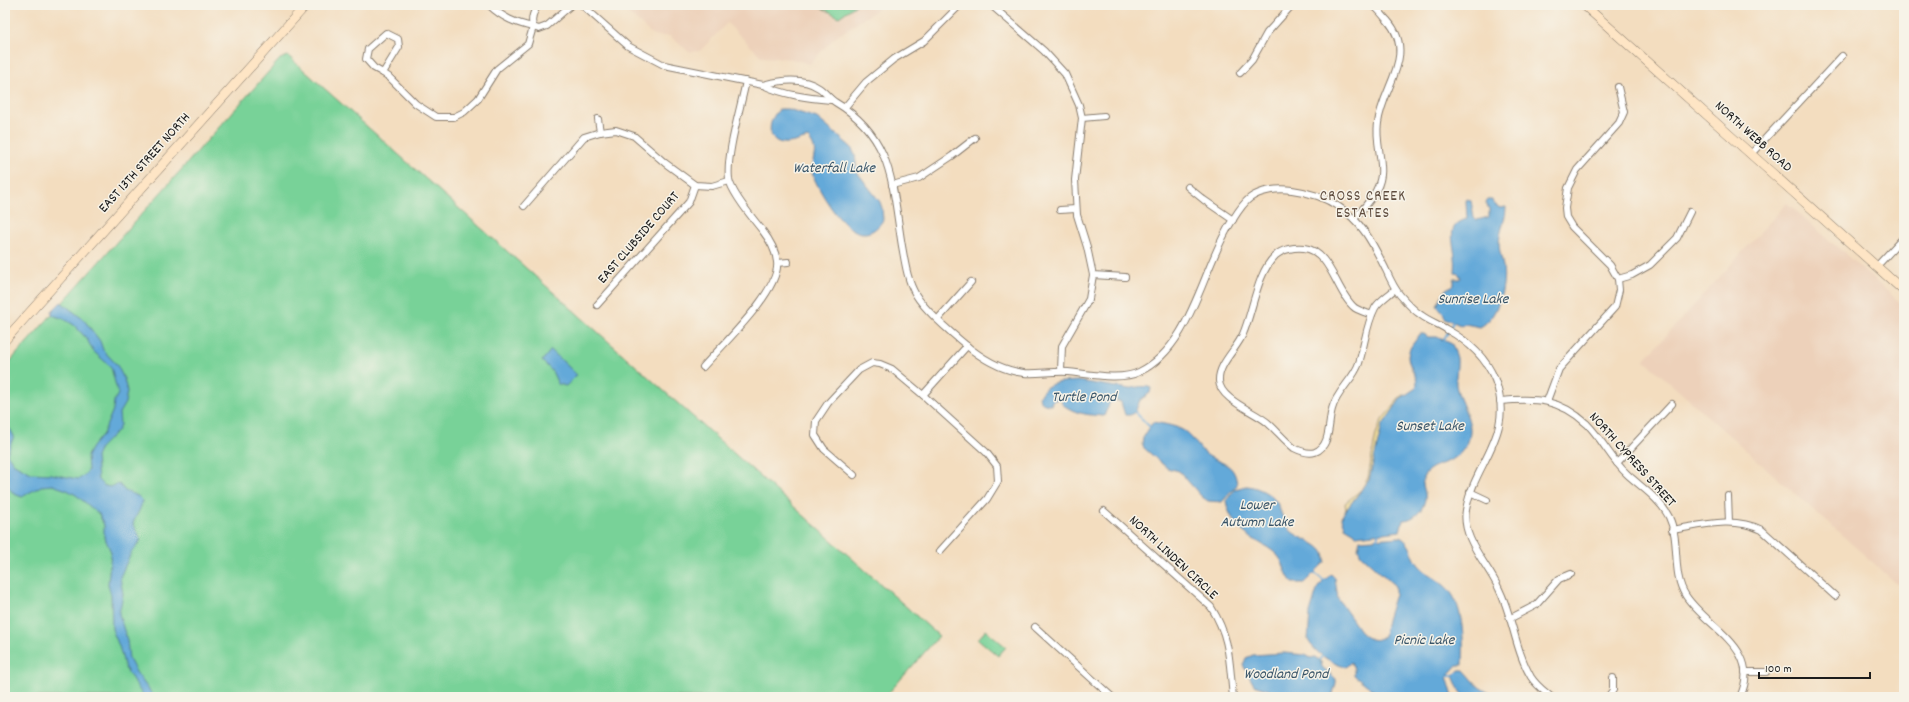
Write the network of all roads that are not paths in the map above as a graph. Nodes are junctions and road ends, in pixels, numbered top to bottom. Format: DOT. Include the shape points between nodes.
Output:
graph roads {
  1 [pos="306,5"];
  2 [pos="488,5"];
  3 [pos="539,5"];
  4 [pos="572,5"];
  5 [pos="582,5"];
  6 [pos="960,5"];
  7 [pos="991,5"];
  8 [pos="1292,5"];
  9 [pos="1372,5"];
  10 [pos="1584,5"];
  11 [pos="533,27"];
  12 [pos="1842,56"];
  13 [pos="383,73"];
  14 [pos="1240,73"];
  15 [pos="746,81"];
  16 [pos="763,84"];
  17 [pos="1618,87"];
  18 [pos="832,100"];
  19 [pos="845,107"];
  20 [pos="1104,116"];
  21 [pos="1082,118"];
  22 [pos="598,119"];
  23 [pos="600,132"];
  24 [pos="974,138"];
  25 [pos="1751,154"];
  26 [pos="729,181"];
  27 [pos="695,185"];
  28 [pos="892,185"];
  29 [pos="1188,187"];
  30 [pos="524,206"];
  31 [pos="1076,209"];
  32 [pos="1060,210"];
  33 [pos="1690,212"];
  34 [pos="1354,219"];
  35 [pos="1233,220"];
  36 [pos="1904,237"];
  37 [pos="788,262"];
  38 [pos="778,263"];
  39 [pos="1876,266"];
  40 [pos="1093,275"];
  41 [pos="1125,277"];
  42 [pos="1618,279"];
  43 [pos="971,282"];
  44 [pos="1395,290"];
  45 [pos="1904,291"];
  46 [pos="597,304"];
  47 [pos="1372,316"];
  48 [pos="938,319"];
  49 [pos="5,340"];
  50 [pos="967,346"];
  51 [pos="704,366"];
  52 [pos="1061,371"];
  53 [pos="924,395"];
  54 [pos="1500,401"];
  55 [pos="1547,402"];
  56 [pos="1672,404"];
  57 [pos="1617,463"];
  58 [pos="854,475"];
  59 [pos="1470,492"];
  60 [pos="1728,496"];
  61 [pos="1488,500"];
  62 [pos="1104,511"];
  63 [pos="1729,522"];
  64 [pos="1672,530"];
  65 [pos="940,551"];
  66 [pos="1571,574"];
  67 [pos="1835,596"];
  68 [pos="1511,618"];
  69 [pos="1035,627"];
  70 [pos="1745,672"];
  71 [pos="1766,672"];
  72 [pos="1613,678"];
  73 [pos="1112,697"];
  74 [pos="1233,697"];
  75 [pos="1552,697"];
  76 [pos="1608,697"];
  77 [pos="1740,697"];
  1 -- 49 [label="main road, EAST 13TH STREET NORTH"];
  2 -- 11 [label="street" via="512,22"];
  3 -- 11 [label="street" via="531,21"];
  4 -- 11 [label="street" via="547,26 539,29"];
  5 -- 15 [label="street" via="628,46 664,65"];
  6 -- 19 [label="street" via="924,41 894,59 866,82"];
  7 -- 21 [label="street" via="1044,51 1065,74"];
  8 -- 14 [label="street" via="1267,33 1252,60"];
  9 -- 34 [label="street" via="1392,26 1400,47 1397,71 1378,123 1377,143 1381,175 1375,194"];
  10 -- 25 [label="main road, NORTH WEBB ROAD"];
  11 -- 13 [label="street" via="528,44 497,70 478,99 454,117 436,117 416,104"];
  12 -- 25 [label="street"];
  13 -- 13 [label="street" via="399,47 398,39 386,33 368,49 366,59"];
  15 -- 16 [label="street"];
  15 -- 26 [label="street" via="730,153"];
  16 -- 18 [label="street" via="777,91"];
  16 -- 18 [label="street" via="777,81 809,82"];
  17 -- 42 [label="street" via="1624,112 1619,124 1577,170 1568,188 1565,208 1566,217 1572,227 1610,264"];
  18 -- 19 [label="street"];
  19 -- 28 [label="street" via="874,136 888,163"];
  20 -- 21 [label="street"];
  21 -- 31 [label="street" via="1075,180"];
  22 -- 23 [label="street"];
  23 -- 27 [label="street" via="616,130 634,136"];
  23 -- 30 [label="street" via="584,138"];
  24 -- 28 [label="street" via="919,178"];
  25 -- 39 [label="main road, NORTH WEBB ROAD"];
  26 -- 27 [label="street" via="712,186"];
  26 -- 38 [label="street" via="746,210 768,237"];
  27 -- 46 [label="street, EAST CLUBSIDE COURT" via="689,202"];
  28 -- 48 [label="street" via="906,270 916,295"];
  29 -- 35 [label="street"];
  31 -- 32 [label="street"];
  31 -- 40 [label="street"];
  33 -- 42 [label="street" via="1677,238 1650,265"];
  34 -- 35 [label="street" via="1340,207 1323,199 1286,189 1268,190 1251,198"];
  34 -- 44 [label="street" via="1371,240"];
  35 -- 52 [label="street" via="1213,257 1187,319 1173,344 1156,361 1138,373 1124,376"];
  36 -- 39 [label="street"];
  37 -- 38 [label="street"];
  38 -- 51 [label="street" via="774,282 765,298"];
  39 -- 45 [label="main road, NORTH WEBB ROAD"];
  40 -- 41 [label="street"];
  40 -- 52 [label="street" via="1089,299 1062,346"];
  42 -- 55 [label="street" via="1619,290 1615,306 1559,369"];
  43 -- 48 [label="street"];
  44 -- 47 [label="street" via="1376,306"];
  44 -- 54 [label="street" via="1430,321 1466,341 1490,370 1497,385"];
  47 -- 47 [label="street" via="1359,364 1332,408 1324,445 1316,452 1308,453 1295,449 1268,422 1223,392 1219,383 1220,373 1243,334 1263,274 1275,255 1291,248 1305,248 1317,253 1355,308"];
  48 -- 50 [label="street"];
  50 -- 52 [label="street" via="982,358 1004,369 1026,373"];
  50 -- 53 [label="street"];
  53 -- 58 [label="street" via="892,369 872,363 859,370 828,403 816,421 815,434 824,449"];
  53 -- 65 [label="street" via="986,452 997,466 998,481 987,499"];
  54 -- 55 [label="street, NORTH CYPRESS STREET" via="1518,398 1540,399"];
  54 -- 59 [label="street" via="1498,435"];
  55 -- 57 [label="street, NORTH CYPRESS STREET" via="1563,407 1587,424"];
  56 -- 57 [label="street"];
  57 -- 64 [label="street, NORTH CYPRESS STREET" via="1652,495 1669,517"];
  59 -- 61 [label="street"];
  59 -- 68 [label="street" via="1465,515 1469,535 1499,588"];
  60 -- 63 [label="street"];
  62 -- 74 [label="street, NORTH LINDEN CIRCLE" via="1211,607 1228,644"];
  63 -- 64 [label="street"];
  63 -- 67 [label="street" via="1749,524 1762,530"];
  64 -- 70 [label="street, NORTH CYPRESS STREET" via="1679,578 1685,595 1735,645"];
  66 -- 68 [label="street" via="1559,579 1536,605"];
  68 -- 75 [label="street" via="1521,657 1533,681"];
  69 -- 73 [label="street"];
  70 -- 71 [label="street"];
  70 -- 77 [label="street" via="1746,686"];
  72 -- 76 [label="street" via="1613,690"];
}
